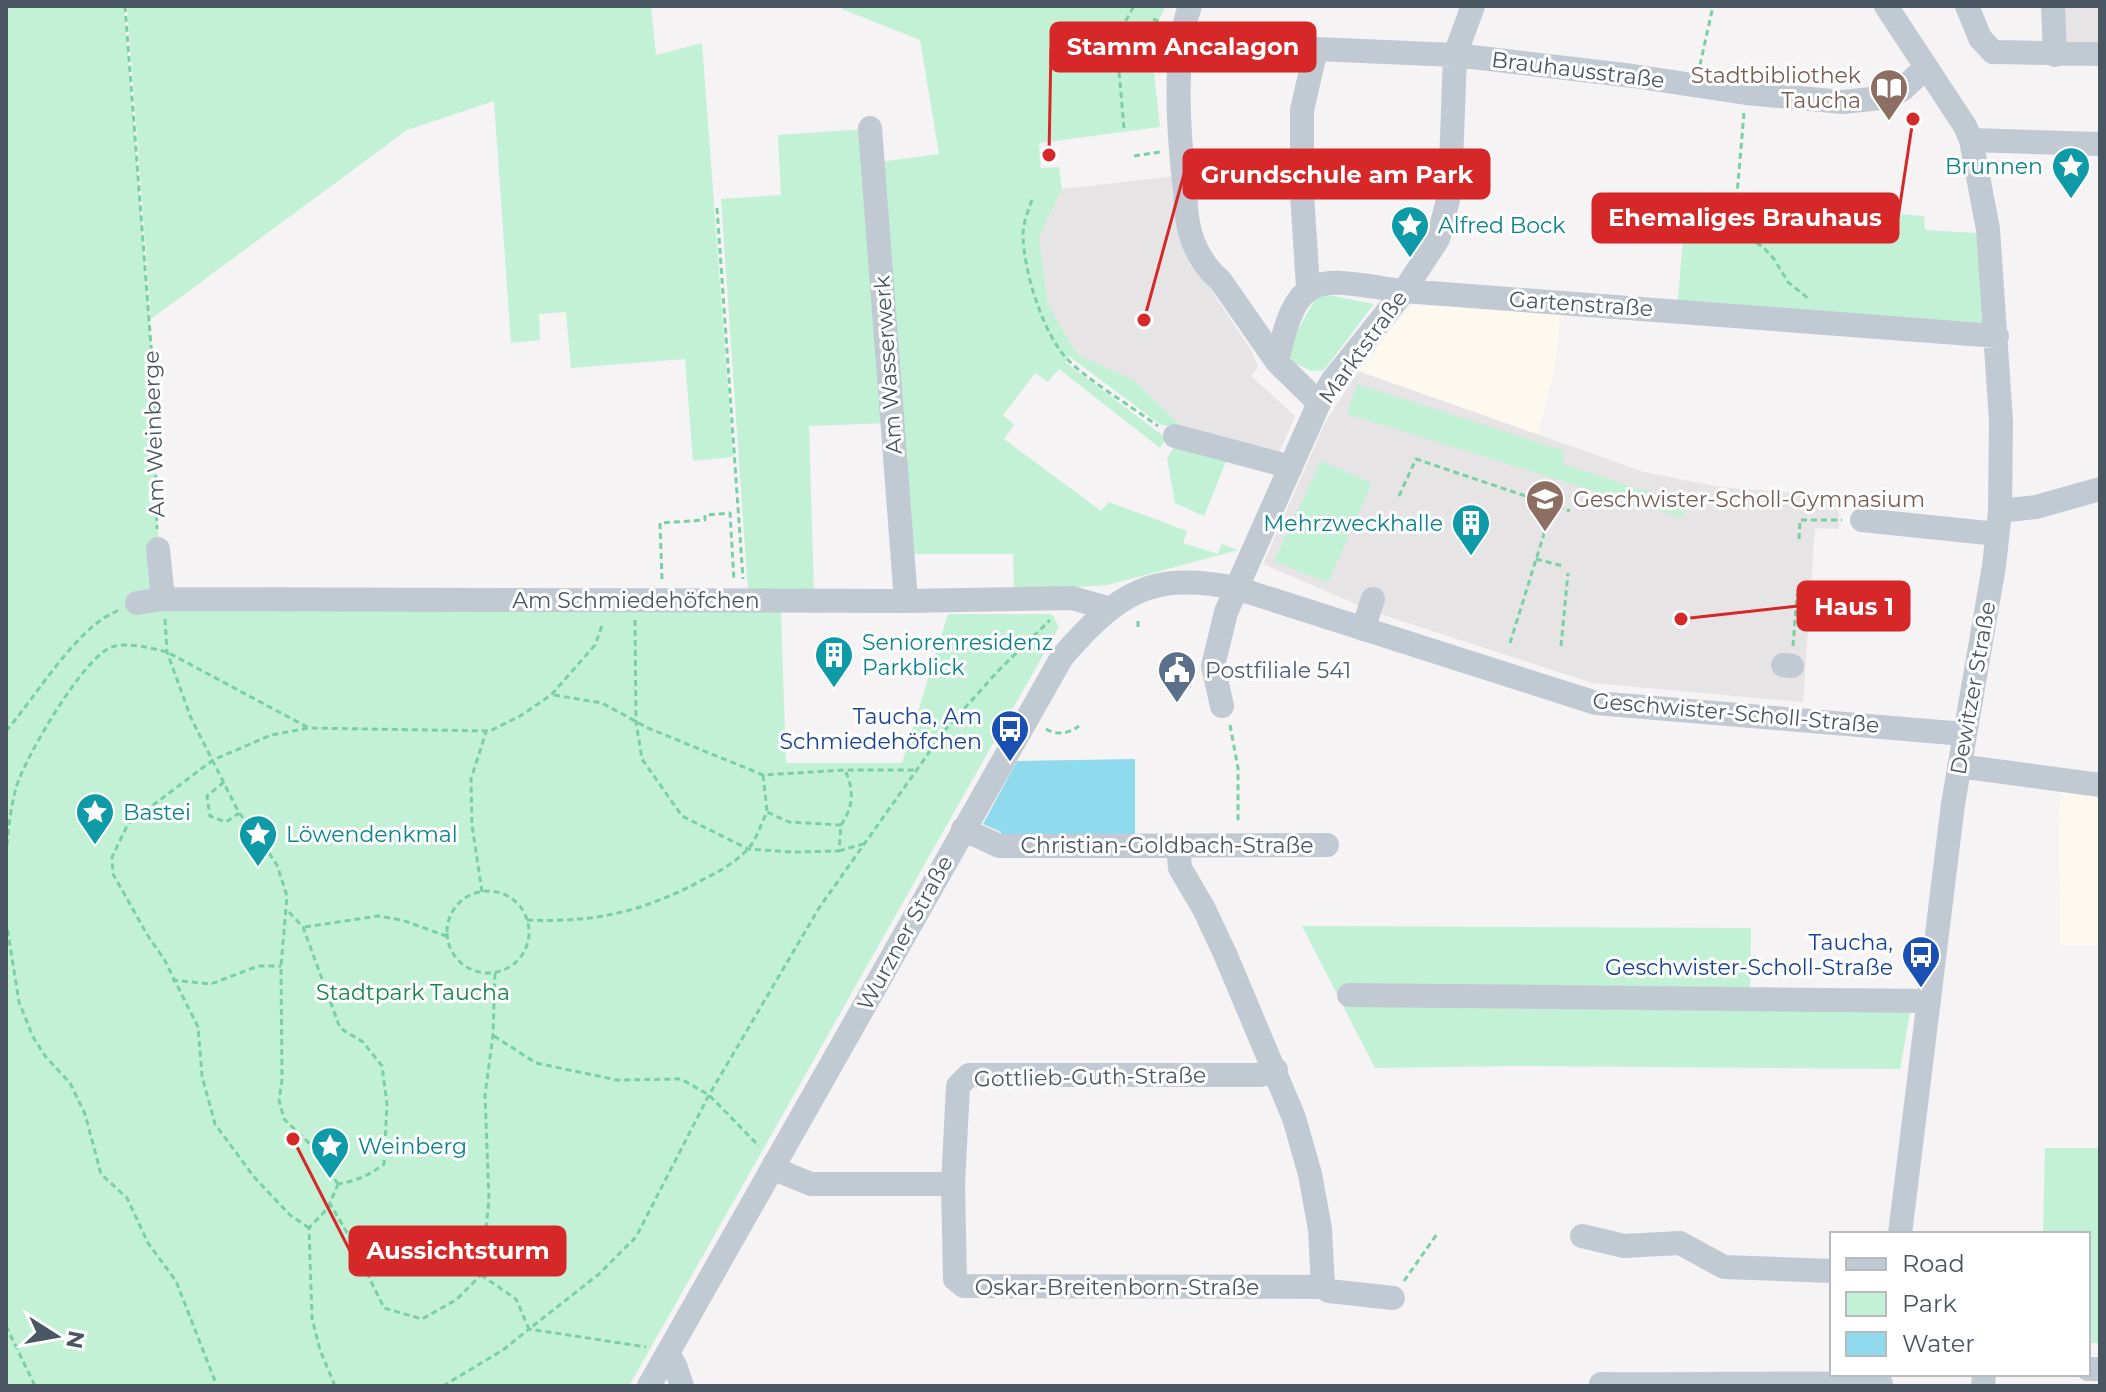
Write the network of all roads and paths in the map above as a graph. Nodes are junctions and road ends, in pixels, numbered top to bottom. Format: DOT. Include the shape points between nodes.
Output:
graph roads {
  1 [pos="125,6"];
  2 [pos="1190,6"];
  3 [pos="1473,6"];
  4 [pos="1713,6"];
  5 [pos="1886,6"];
  6 [pos="1967,6"];
  7 [pos="2053,6"];
  8 [pos="1133,7"];
  9 [pos="2100,54"];
  10 [pos="1455,55"];
  11 [pos="2055,55"];
  12 [pos="1925,68"];
  13 [pos="1696,85"];
  14 [pos="1746,93"];
  15 [pos="870,128"];
  16 [pos="1124,128"];
  17 [pos="1971,140"];
  18 [pos="2100,144"];
  19 [pos="1032,200"];
  20 [pos="717,208"];
  21 [pos="1308,287"];
  22 [pos="1404,291"];
  23 [pos="1812,323"];
  24 [pos="1997,336"];
  25 [pos="1277,362"];
  26 [pos="1319,403"];
  27 [pos="1175,436"];
  28 [pos="1291,467"];
  29 [pos="2100,489"];
  30 [pos="1399,496"];
  31 [pos="1553,505"];
  32 [pos="1570,511"];
  33 [pos="1862,520"];
  34 [pos="1999,523"];
  35 [pos="1799,539"];
  36 [pos="158,549"];
  37 [pos="1536,559"];
  38 [pos="1563,566"];
  39 [pos="1568,573"];
  40 [pos="1236,588"];
  41 [pos="663,592"];
  42 [pos="1797,594"];
  43 [pos="740,595"];
  44 [pos="163,599"];
  45 [pos="635,599"];
  46 [pos="1373,599"];
  47 [pos="608,600"];
  48 [pos="906,601"];
  49 [pos="137,603"];
  50 [pos="1108,608"];
  51 [pos="1055,615"];
  52 [pos="1138,617"];
  53 [pos="1138,627"];
  54 [pos="1363,629"];
  55 [pos="1510,643"];
  56 [pos="1561,646"];
  57 [pos="167,652"];
  58 [pos="1788,665"];
  59 [pos="1193,670"];
  60 [pos="1178,676"];
  61 [pos="551,695"];
  62 [pos="1222,706"];
  63 [pos="636,722"];
  64 [pos="1079,726"];
  65 [pos="309,728"];
  66 [pos="1043,728"];
  67 [pos="6,731"];
  68 [pos="486,732"];
  69 [pos="1964,734"];
  70 [pos="213,760"];
  71 [pos="1959,766"];
  72 [pos="845,770"];
  73 [pos="917,770"];
  74 [pos="763,775"];
  75 [pos="224,782"];
  76 [pos="2100,785"];
  77 [pos="767,812"];
  78 [pos="239,813"];
  79 [pos="841,825"];
  80 [pos="963,829"];
  81 [pos="868,842"];
  82 [pos="1238,844"];
  83 [pos="1178,845"];
  84 [pos="1327,845"];
  85 [pos="748,849"];
  86 [pos="839,851"];
  87 [pos="6,855"];
  88 [pos="482,892"];
  89 [pos="288,912"];
  90 [pos="6,920"];
  91 [pos="527,920"];
  92 [pos="303,927"];
  93 [pos="449,937"];
  94 [pos="281,966"];
  95 [pos="495,972"];
  96 [pos="172,980"];
  97 [pos="1349,995"];
  98 [pos="1929,1001"];
  99 [pos="493,1035"];
  100 [pos="1276,1070"];
  101 [pos="709,1095"];
  102 [pos="774,1164"];
  103 [pos="338,1184"];
  104 [pos="953,1184"];
  105 [pos="329,1202"];
  106 [pos="309,1228"];
  107 [pos="1900,1232"];
  108 [pos="1437,1234"];
  109 [pos="1582,1236"];
  110 [pos="1830,1271"];
  111 [pos="481,1275"];
  112 [pos="1323,1287"];
  113 [pos="1393,1298"];
  114 [pos="6,1326"];
  115 [pos="529,1329"];
  116 [pos="668,1353"];
  117 [pos="1882,1381"];
  118 [pos="1601,1384"];
  119 [pos="35,1386"];
  120 [pos="217,1386"];
  121 [pos="335,1386"];
  122 [pos="443,1386"];
  123 [pos="649,1386"];
  124 [pos="682,1386"];
  1 -- 36 [label="path, Am Weinberge" via="154,385"];
  2 -- 25 [label="street" via="1180,90 1189,229 1209,271"];
  3 -- 10 [label="street, Marktstraße"];
  4 -- 13 [label="path"];
  5 -- 12 [label="street, Dewitzer Straße"];
  6 -- 11 [label="street" via="1980,38 1993,52"];
  7 -- 11 [label="street"];
  8 -- 16 [label="path" via="1116,38"];
  9 -- 11 [label="street"];
  10 -- 13 [label="street, Brauhausstraße"];
  10 -- 21 [label="street, Brauhausstraße" via="1316,49 1302,110"];
  10 -- 22 [label="street, Marktstraße" via="1450,192 1438,239"];
  12 -- 14 [label="street, Brauhausstraße" via="1903,89 1877,100"];
  12 -- 17 [label="street, Dewitzer Straße"];
  13 -- 14 [label="street, Brauhausstraße"];
  14 -- 23 [label="path" via="1738,230 1763,247 1788,282 1811,301"];
  15 -- 48 [label="street, Am Wasserwerk"];
  17 -- 18 [label="street"];
  17 -- 24 [label="street, Dewitzer Straße" via="1988,229"];
  19 -- 27 [label="path" via="1023,238 1037,306 1052,335 1068,360"];
  20 -- 43 [label="path"];
  21 -- 22 [label="street, Gartenstraße" via="1322,282"];
  21 -- 25 [label="street" via="1284,327"];
  22 -- 23 [label="street, Gartenstraße"];
  22 -- 26 [label="street, Marktstraße"];
  23 -- 24 [label="street, Gartenstraße"];
  24 -- 34 [label="street, Dewitzer Straße"];
  25 -- 26 [label="street"];
  26 -- 28 [label="street, Marktstraße"];
  27 -- 28 [label="street"];
  28 -- 40 [label="street, Marktstraße"];
  29 -- 34 [label="street"];
  30 -- 31 [label="path" via="1416,459"];
  31 -- 32 [label="path"];
  31 -- 37 [label="path"];
  33 -- 34 [label="street"];
  33 -- 35 [label="path" via="1800,520"];
  34 -- 69 [label="street, Dewitzer Straße"];
  36 -- 44 [label="street, Am Weinberge"];
  37 -- 38 [label="path"];
  37 -- 55 [label="path"];
  39 -- 56 [label="path"];
  40 -- 50 [label="street, Wurzner Straße" via="1204,581 1169,582"];
  40 -- 54 [label="street, Geschwister-Scholl-Straße"];
  40 -- 62 [label="street, Marktstraße" via="1213,666"];
  41 -- 43 [label="path" via="660,523 730,513"];
  42 -- 58 [label="path"];
  43 -- 45 [label="street, Am Schmiedehöfchen"];
  43 -- 48 [label="street, Am Schmiedehöfchen"];
  44 -- 47 [label="street, Am Schmiedehöfchen"];
  44 -- 49 [label="street, Am Schmiedehöfchen"];
  44 -- 57 [label="path"];
  45 -- 47 [label="street, Am Schmiedehöfchen"];
  45 -- 63 [label="path"];
  46 -- 54 [label="street"];
  47 -- 61 [label="path" via="595,645"];
  48 -- 50 [label="street, Am Schmiedehöfchen" via="1072,598"];
  49 -- 67 [label="path" via="108,614 69,650"];
  50 -- 80 [label="street, Wurzner Straße" via="1062,657"];
  51 -- 73 [label="path" via="945,730"];
  52 -- 53 [label="path"];
  54 -- 69 [label="street, Geschwister-Scholl-Straße" via="1596,703"];
  57 -- 65 [label="path"];
  57 -- 70 [label="path"];
  57 -- 87 [label="path" via="111,647 92,663 48,720 17,785"];
  59 -- 60 [label="path"];
  61 -- 63 [label="path" via="602,703"];
  61 -- 68 [label="path"];
  62 -- 82 [label="path" via="1238,768"];
  63 -- 74 [label="path"];
  63 -- 85 [label="path" via="642,759 682,816"];
  64 -- 66 [label="path" via="1071,732"];
  65 -- 68 [label="path"];
  65 -- 70 [label="path" via="271,735"];
  68 -- 88 [label="path" via="471,779"];
  69 -- 71 [label="street, Dewitzer Straße"];
  70 -- 75 [label="path"];
  70 -- 96 [label="path" via="128,824 112,857 113,874"];
  71 -- 76 [label="street"];
  71 -- 98 [label="street, Dewitzer Straße"];
  72 -- 73 [label="path"];
  72 -- 74 [label="path"];
  72 -- 79 [label="path" via="852,799"];
  73 -- 81 [label="path"];
  74 -- 77 [label="path"];
  75 -- 78 [label="path"];
  75 -- 78 [label="path" via="207,796 210,816 226,822"];
  77 -- 79 [label="path" via="789,822"];
  77 -- 85 [label="path"];
  78 -- 89 [label="path" via="277,865"];
  79 -- 86 [label="path"];
  80 -- 83 [label="street, Christian-Goldbach-Straße" via="999,846"];
  80 -- 102 [label="street, Wurzner Straße"];
  81 -- 86 [label="path"];
  81 -- 101 [label="path" via="819,908"];
  82 -- 83 [label="street, Christian-Goldbach-Straße"];
  82 -- 84 [label="street, Christian-Goldbach-Straße"];
  83 -- 100 [label="street" via="1180,868 1204,909"];
  85 -- 86 [label="path"];
  85 -- 91 [label="path" via="724,869 639,909 606,917"];
  88 -- 91 [label="path" via="510,897"];
  88 -- 93 [label="path" via="454,910"];
  89 -- 92 [label="path"];
  89 -- 94 [label="path"];
  90 -- 120 [label="path" via="19,1002 33,1037 70,1083 85,1114 101,1174 127,1198 148,1243 176,1281"];
  91 -- 95 [label="path" via="529,939 521,957"];
  92 -- 93 [label="path" via="378,916"];
  92 -- 103 [label="path" via="340,1028 363,1042 382,1066 384,1079 384,1164"];
  93 -- 95 [label="path" via="466,966"];
  94 -- 96 [label="path" via="258,966 211,984"];
  94 -- 103 [label="path" via="279,1100 284,1119 312,1146"];
  95 -- 99 [label="path"];
  96 -- 106 [label="path" via="198,1027 202,1076 215,1124 254,1177"];
  97 -- 98 [label="street"];
  98 -- 107 [label="street, Dewitzer Straße"];
  99 -- 101 [label="path" via="536,1063 617,1080 681,1079"];
  99 -- 111 [label="path" via="485,1095 489,1200"];
  100 -- 104 [label="street, Gottlieb-Guth-Straße" via="1260,1075 969,1075 958,1086"];
  100 -- 112 [label="street" via="1310,1174"];
  101 -- 102 [label="path"];
  101 -- 115 [label="path" via="636,1237"];
  102 -- 104 [label="street" via="811,1184"];
  102 -- 116 [label="street, Wurzner Straße"];
  103 -- 105 [label="path"];
  104 -- 112 [label="street, Oskar-Breitenborn-Straße" via="955,1279 964,1286"];
  105 -- 106 [label="path"];
  105 -- 111 [label="path" via="384,1308 422,1319 456,1300"];
  106 -- 121 [label="path" via="312,1318"];
  108 -- 113 [label="path"];
  109 -- 110 [label="street" via="1624,1246 1680,1243 1724,1267"];
  111 -- 115 [label="path" via="516,1299"];
  112 -- 113 [label="street"];
  114 -- 119 [label="path"];
  115 -- 116 [label="path"];
  115 -- 122 [label="path"];
  116 -- 123 [label="street, Wurzner Straße"];
  116 -- 124 [label="street"];
  117 -- 118 [label="street"];
}
